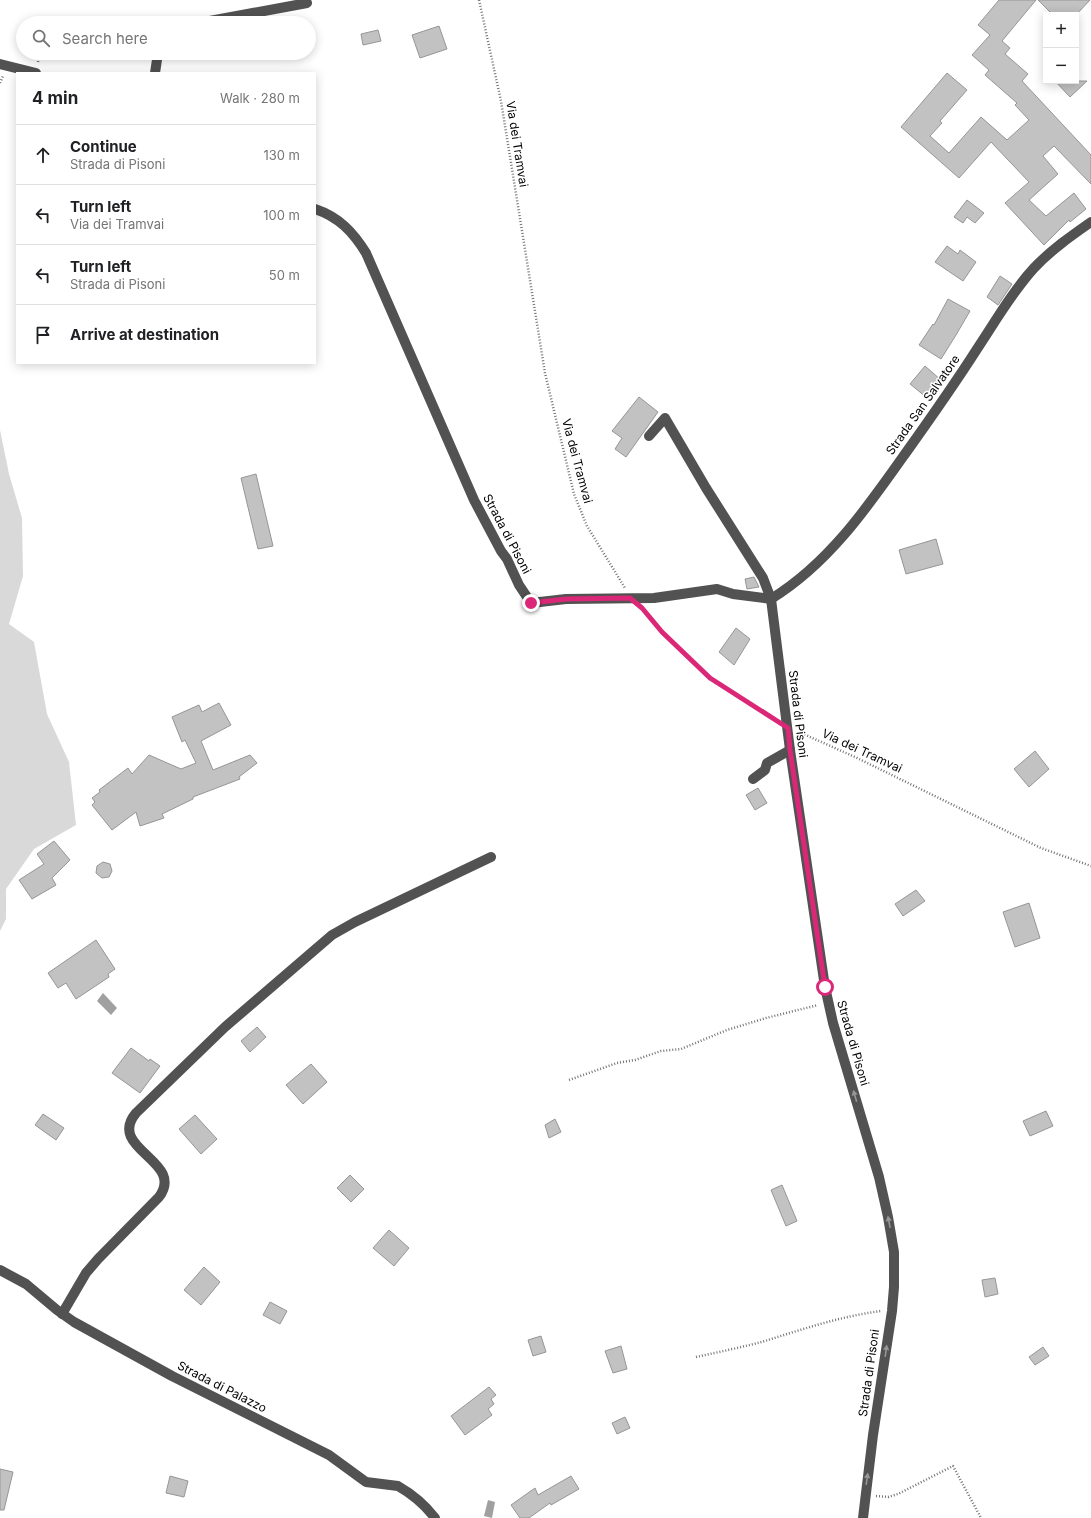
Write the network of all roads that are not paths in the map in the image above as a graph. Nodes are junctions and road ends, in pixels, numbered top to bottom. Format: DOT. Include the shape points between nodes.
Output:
graph roads {
  1 [pos="307,3"];
  2 [pos="237,16"];
  3 [pos="157,60"];
  4 [pos="0,64"];
  5 [pos="32,72"];
  6 [pos="155,72"];
  7 [pos="316,209"];
  8 [pos="1091,222"];
  9 [pos="649,436"];
  10 [pos="771,599"];
  11 [pos="790,750"];
  12 [pos="753,779"];
  13 [pos="491,857"];
  14 [pos="0,1270"];
  15 [pos="62,1314"];
  16 [pos="435,1518"];
  17 [pos="863,1518"];
  1 -- 2 [label="street"];
  3 -- 6 [label="street"];
  4 -- 5 [label="street"];
  7 -- 10 [label="street, Strada di Pisoni" via="333,216 344,224 366,253 474,500 531,603 566,599 654,598 717,589 733,594"];
  8 -- 10 [label="street, Strada San Salvatore" via="1051,252 1026,278 882,487 836,544 806,574"];
  9 -- 10 [label="street" via="664,418 763,578"];
  10 -- 11 [label="street, Strada di Pisoni"];
  11 -- 12 [label="street" via="766,763 764,770"];
  17 -- 11 [label="street, Strada di Pisoni, one-way" via="892,1311 894,1252 879,1177 828,1001"];
  13 -- 15 [label="street" via="359,919 332,935 225,1027 136,1113 129,1123 129,1133 162,1173 166,1182 164,1188 159,1197 86,1273"];
  14 -- 15 [label="street, Strada di Palazzo" via="26,1284"];
  15 -- 16 [label="street, Strada di Palazzo" via="172,1376 329,1456 366,1482 402,1488"];
}
